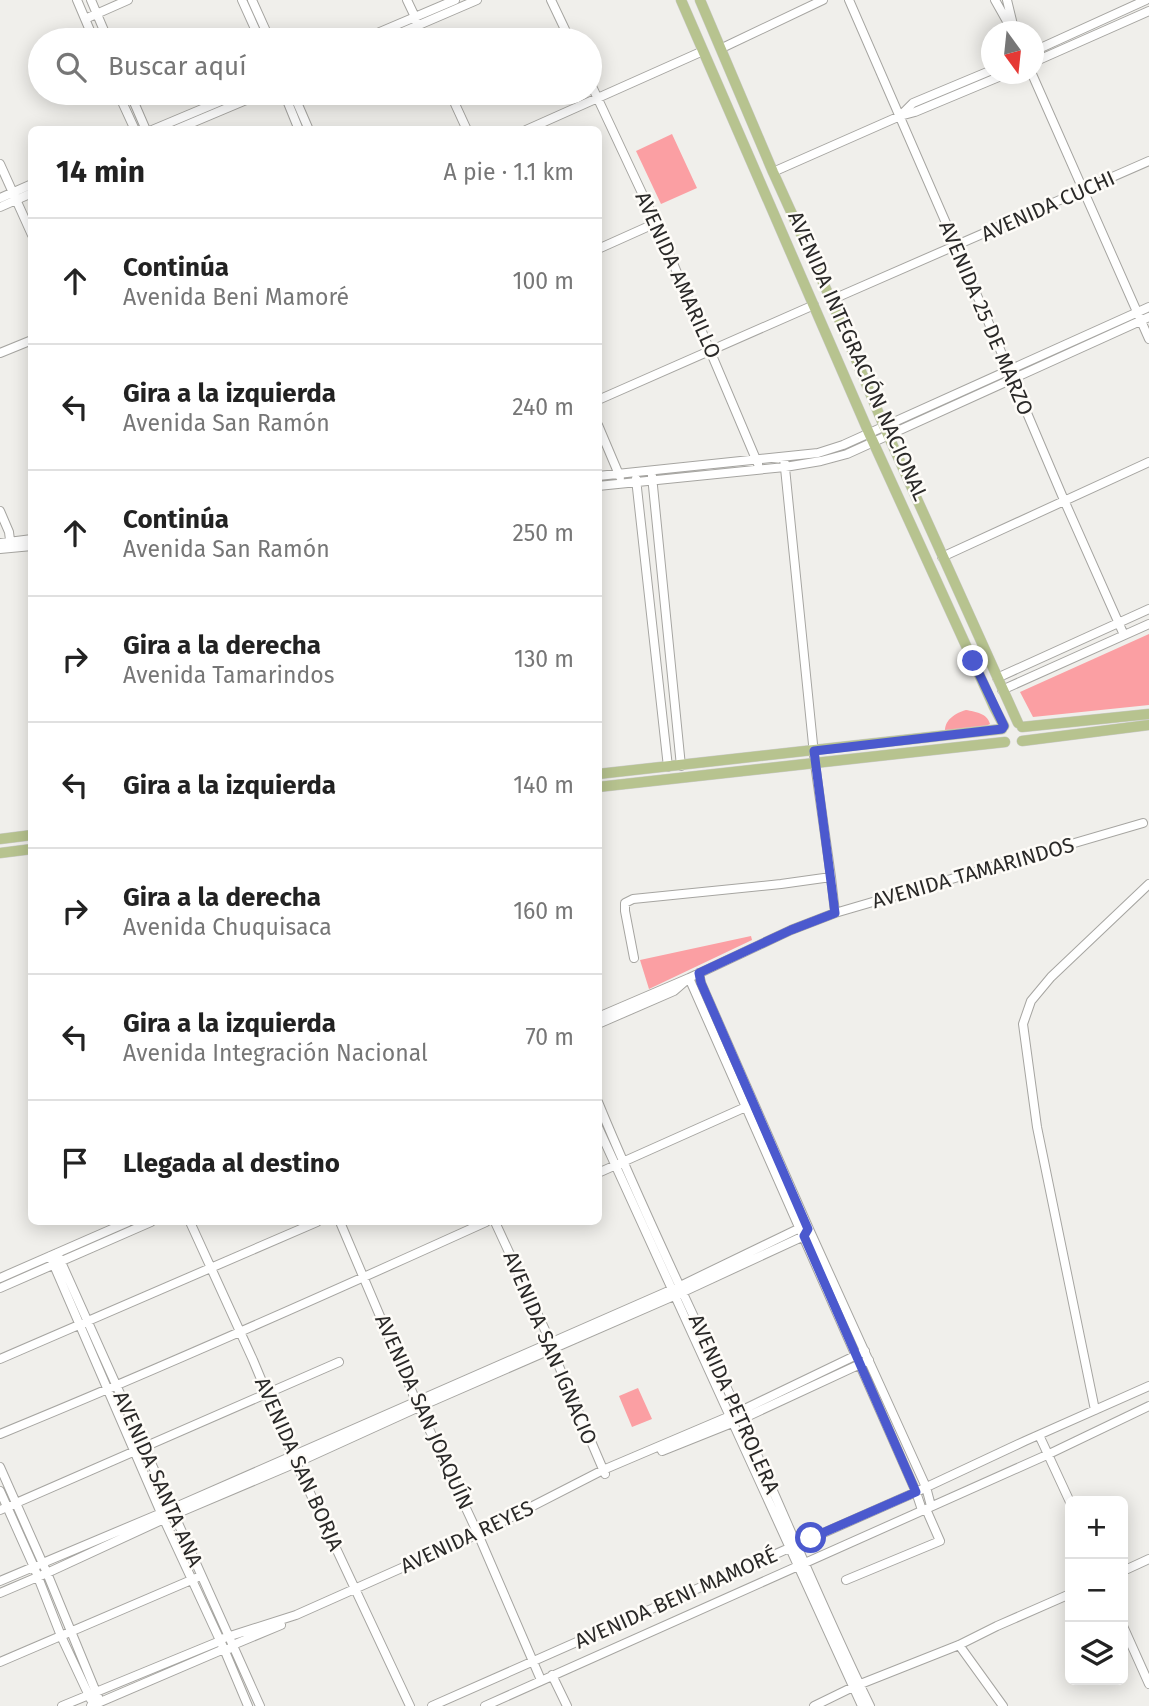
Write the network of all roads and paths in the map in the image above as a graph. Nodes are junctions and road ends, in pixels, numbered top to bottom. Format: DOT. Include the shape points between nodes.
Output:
graph roads {
  1 [pos="77,0"];
  2 [pos="101,0"];
  3 [pos="128,0"];
  4 [pos="242,0"];
  5 [pos="252,0"];
  6 [pos="407,0"];
  7 [pos="455,0"];
  8 [pos="477,0"];
  9 [pos="551,0"];
  10 [pos="681,0"];
  11 [pos="700,0"];
  12 [pos="823,0"];
  13 [pos="849,0"];
  14 [pos="995,0"];
  15 [pos="1007,0"];
  16 [pos="1146,0"];
  17 [pos="91,2"];
  18 [pos="80,9"];
  19 [pos="1149,11"];
  20 [pos="97,14"];
  21 [pos="85,19"];
  22 [pos="417,21"];
  23 [pos="1007,21"];
  24 [pos="1012,21"];
  25 [pos="89,28"];
  26 [pos="103,28"];
  27 [pos="255,28"];
  28 [pos="265,28"];
  29 [pos="396,28"];
  30 [pos="405,28"];
  31 [pos="420,28"];
  32 [pos="564,28"];
  33 [pos="1044,46"];
  34 [pos="722,48"];
  35 [pos="704,51"];
  36 [pos="1044,58"];
  37 [pos="981,75"];
  38 [pos="982,84"];
  39 [pos="1036,84"];
  40 [pos="602,95"];
  41 [pos="124,105"];
  42 [pos="135,105"];
  43 [pos="211,105"];
  44 [pos="234,105"];
  45 [pos="289,105"];
  46 [pos="298,105"];
  47 [pos="456,105"];
  48 [pos="580,105"];
  49 [pos="601,105"];
  50 [pos="900,116"];
  51 [pos="133,126"];
  52 [pos="144,126"];
  53 [pos="162,126"];
  54 [pos="185,126"];
  55 [pos="297,126"];
  56 [pos="307,126"];
  57 [pos="465,126"];
  58 [pos="535,126"];
  59 [pos="1149,161"];
  60 [pos="0,164"];
  61 [pos="773,172"];
  62 [pos="28,187"];
  63 [pos="1083,190"];
  64 [pos="28,194"];
  65 [pos="14,196"];
  66 [pos="0,198"];
  67 [pos="0,207"];
  68 [pos="656,223"];
  69 [pos="28,226"];
  70 [pos="602,246"];
  71 [pos="956,246"];
  72 [pos="831,300"];
  73 [pos="814,305"];
  74 [pos="1149,307"];
  75 [pos="1138,312"];
  76 [pos="1145,319"];
  77 [pos="1149,338"];
  78 [pos="28,342"];
  79 [pos="712,351"];
  80 [pos="0,354"];
  81 [pos="1009,374"];
  82 [pos="602,398"];
  83 [pos="886,431"];
  84 [pos="602,434"];
  85 [pos="871,438"];
  86 [pos="757,460"];
  87 [pos="1149,462"];
  88 [pos="784,463"];
  89 [pos="761,470"];
  90 [pos="651,471"];
  91 [pos="620,474"];
  92 [pos="602,476"];
  93 [pos="636,477"];
  94 [pos="652,481"];
  95 [pos="620,484"];
  96 [pos="602,486"];
  97 [pos="1063,500"];
  98 [pos="0,511"];
  99 [pos="28,540"];
  100 [pos="0,543"];
  101 [pos="11,545"];
  102 [pos="28,546"];
  103 [pos="0,550"];
  104 [pos="942,556"];
  105 [pos="1149,609"];
  106 [pos="1118,622"];
  107 [pos="1149,624"];
  108 [pos="1124,635"];
  109 [pos="997,678"];
  110 [pos="1002,690"];
  111 [pos="1149,714"];
  112 [pos="1149,724"];
  113 [pos="1020,725"];
  114 [pos="1003,728"];
  115 [pos="1022,741"];
  116 [pos="1005,742"];
  117 [pos="814,751"];
  118 [pos="816,764"];
  119 [pos="681,766"];
  120 [pos="668,767"];
  121 [pos="602,774"];
  122 [pos="602,787"];
  123 [pos="1143,823"];
  124 [pos="28,836"];
  125 [pos="0,839"];
  126 [pos="28,850"];
  127 [pos="0,853"];
  128 [pos="831,877"];
  129 [pos="1149,884"];
  130 [pos="835,913"];
  131 [pos="634,958"];
  132 [pos="699,973"];
  133 [pos="689,978"];
  134 [pos="602,1015"];
  135 [pos="602,1022"];
  136 [pos="749,1105"];
  137 [pos="602,1114"];
  138 [pos="602,1134"];
  139 [pos="619,1163"];
  140 [pos="602,1170"];
  141 [pos="122,1225"];
  142 [pos="143,1225"];
  143 [pos="191,1225"];
  144 [pos="310,1225"];
  145 [pos="341,1225"];
  146 [pos="479,1225"];
  147 [pos="496,1225"];
  148 [pos="804,1231"];
  149 [pos="55,1258"];
  150 [pos="210,1266"];
  151 [pos="364,1277"];
  152 [pos="0,1278"];
  153 [pos="0,1288"];
  154 [pos="678,1290"];
  155 [pos="84,1322"];
  156 [pos="240,1331"];
  157 [pos="551,1346"];
  158 [pos="867,1355"];
  159 [pos="0,1359"];
  160 [pos="857,1360"];
  161 [pos="339,1362"];
  162 [pos="1149,1386"];
  163 [pos="112,1388"];
  164 [pos="267,1392"];
  165 [pos="418,1404"];
  166 [pos="1149,1406"];
  167 [pos="1095,1410"];
  168 [pos="736,1417"];
  169 [pos="0,1434"];
  170 [pos="1039,1435"];
  171 [pos="144,1448"];
  172 [pos="135,1452"];
  173 [pos="1049,1454"];
  174 [pos="294,1459"];
  175 [pos="0,1467"];
  176 [pos="604,1472"];
  177 [pos="926,1487"];
  178 [pos="0,1491"];
  179 [pos="916,1492"];
  180 [pos="1067,1496"];
  181 [pos="16,1502"];
  182 [pos="926,1508"];
  183 [pos="4,1509"];
  184 [pos="172,1512"];
  185 [pos="162,1516"];
  186 [pos="478,1536"];
  187 [pos="793,1545"];
  188 [pos="1149,1559"];
  189 [pos="802,1564"];
  190 [pos="38,1565"];
  191 [pos="1128,1569"];
  192 [pos="47,1573"];
  193 [pos="202,1576"];
  194 [pos="38,1577"];
  195 [pos="191,1580"];
  196 [pos="846,1580"];
  197 [pos="0,1581"];
  198 [pos="356,1591"];
  199 [pos="0,1594"];
  200 [pos="1065,1596"];
  201 [pos="71,1632"];
  202 [pos="61,1636"];
  203 [pos="1128,1637"];
  204 [pos="231,1641"];
  205 [pos="222,1645"];
  206 [pos="959,1645"];
  207 [pos="532,1661"];
  208 [pos="0,1662"];
  209 [pos="552,1675"];
  210 [pos="541,1680"];
  211 [pos="1149,1684"];
  212 [pos="856,1686"];
  213 [pos="92,1693"];
  214 [pos="96,1705"];
  215 [pos="62,1706"];
  216 [pos="248,1706"];
  217 [pos="259,1706"];
  218 [pos="410,1706"];
  219 [pos="432,1706"];
  220 [pos="485,1706"];
  221 [pos="567,1706"];
  222 [pos="814,1706"];
  223 [pos="862,1706"];
  224 [pos="870,1706"];
  225 [pos="1003,1706"];
  1 -- 18 [label="street"];
  2 -- 17 [label="street"];
  3 -- 20 [label="street"];
  4 -- 27 [label="street"];
  5 -- 28 [label="street"];
  6 -- 22 [label="street"];
  7 -- 22 [label="street"];
  8 -- 22 [label="street"];
  9 -- 32 [label="street"];
  10 -- 35 [label="main road, AVENIDA INTEGRACIÓN NACIONAL"];
  11 -- 34 [label="main road, AVENIDA INTEGRACIÓN NACIONAL"];
  12 -- 34 [label="street"];
  13 -- 50 [label="street, AVENIDA 25 DE MARZO"];
  14 -- 23 [label="street"];
  15 -- 24 [label="street"];
  16 -- 33 [label="street"];
  17 -- 18 [label="street"];
  17 -- 20 [label="street"];
  18 -- 21 [label="street"];
  19 -- 36 [label="street"];
  20 -- 21 [label="street"];
  20 -- 26 [label="street"];
  21 -- 25 [label="street"];
  22 -- 29 [label="street"];
  22 -- 30 [label="street"];
  22 -- 31 [label="street"];
  34 -- 61 [label="main road, AVENIDA INTEGRACIÓN NACIONAL"];
  35 -- 40 [label="street"];
  35 -- 73 [label="main road, AVENIDA INTEGRACIÓN NACIONAL"];
  37 -- 50 [label="street" via="914,103"];
  38 -- 50 [label="street"];
  39 -- 63 [label="street"];
  41 -- 51 [label="street"];
  42 -- 52 [label="street"];
  43 -- 53 [label="street"];
  44 -- 54 [label="street"];
  45 -- 55 [label="street"];
  46 -- 56 [label="street"];
  47 -- 57 [label="street"];
  48 -- 58 [label="street"];
  49 -- 68 [label="street, AVENIDA AMARILLO"];
  50 -- 61 [label="street"];
  50 -- 71 [label="street, AVENIDA 25 DE MARZO"];
  59 -- 63 [label="street, AVENIDA CUCHI"];
  60 -- 65 [label="street"];
  61 -- 72 [label="main road, AVENIDA INTEGRACIÓN NACIONAL"];
  62 -- 65 [label="street"];
  63 -- 71 [label="street, AVENIDA CUCHI"];
  63 -- 75 [label="street"];
  64 -- 65 [label="street"];
  65 -- 66 [label="street"];
  65 -- 67 [label="street"];
  65 -- 69 [label="street"];
  68 -- 70 [label="street"];
  68 -- 79 [label="street, AVENIDA AMARILLO"];
  71 -- 72 [label="street, AVENIDA CUCHI"];
  71 -- 81 [label="street, AVENIDA 25 DE MARZO"];
  72 -- 83 [label="main road, AVENIDA INTEGRACIÓN NACIONAL"];
  73 -- 79 [label="street"];
  73 -- 85 [label="main road, AVENIDA INTEGRACIÓN NACIONAL"];
  74 -- 75 [label="street"];
  75 -- 76 [label="street"];
  75 -- 81 [label="street"];
  76 -- 77 [label="street"];
  76 -- 81 [label="street"];
  78 -- 80 [label="street"];
  79 -- 82 [label="street"];
  79 -- 86 [label="street, AVENIDA AMARILLO"];
  81 -- 83 [label="street"];
  81 -- 97 [label="street, AVENIDA 25 DE MARZO"];
  83 -- 85 [label="street"];
  83 -- 104 [label="main road, AVENIDA INTEGRACIÓN NACIONAL"];
  84 -- 91 [label="street"];
  85 -- 88 [label="street"];
  85 -- 114 [label="main road, AVENIDA INTEGRACIÓN NACIONAL"];
  86 -- 88 [label="street"];
  86 -- 89 [label="street, AVENIDA AMARILLO"];
  86 -- 90 [label="street"];
  87 -- 97 [label="street"];
  88 -- 89 [label="street"];
  88 -- 117 [label="street"];
  89 -- 94 [label="street"];
  90 -- 93 [label="street"];
  90 -- 94 [label="street"];
  91 -- 92 [label="street"];
  91 -- 93 [label="street"];
  91 -- 95 [label="street"];
  93 -- 94 [label="street"];
  93 -- 95 [label="street"];
  93 -- 120 [label="street"];
  94 -- 119 [label="street"];
  95 -- 96 [label="street"];
  97 -- 104 [label="street"];
  97 -- 106 [label="street, AVENIDA 25 DE MARZO"];
  98 -- 101 [label="street"];
  99 -- 101 [label="street"];
  100 -- 101 [label="street"];
  101 -- 102 [label="street"];
  101 -- 103 [label="street"];
  104 -- 109 [label="main road, AVENIDA INTEGRACIÓN NACIONAL"];
  105 -- 106 [label="street"];
  106 -- 108 [label="street, AVENIDA 25 DE MARZO"];
  106 -- 109 [label="street"];
  107 -- 108 [label="street"];
  108 -- 110 [label="street"];
  109 -- 110 [label="main road, AVENIDA INTEGRACIÓN NACIONAL"];
  110 -- 113 [label="main road, AVENIDA INTEGRACIÓN NACIONAL"];
  111 -- 113 [label="main road"];
  112 -- 115 [label="main road"];
  113 -- 114 [label="main road" via="1010,722"];
  113 -- 115 [label="main road"];
  114 -- 116 [label="main road"];
  114 -- 117 [label="main road"];
  115 -- 116 [label="main road" via="1016,745"];
  116 -- 118 [label="main road"];
  117 -- 118 [label="street"];
  117 -- 119 [label="main road"];
  118 -- 122 [label="main road"];
  118 -- 128 [label="street"];
  119 -- 120 [label="main road"];
  120 -- 121 [label="main road"];
  123 -- 130 [label="street, AVENIDA TAMARINDOS"];
  124 -- 125 [label="main road"];
  126 -- 127 [label="main road"];
  128 -- 130 [label="street"];
  128 -- 131 [label="street" via="633,899 625,903 625,911"];
  129 -- 167 [label="street" via="1051,977 1031,1001 1024,1024 1037,1127"];
  130 -- 132 [label="street, AVENIDA TAMARINDOS"];
  132 -- 133 [label="street, AVENIDA TAMARINDOS"];
  132 -- 136 [label="street"];
  133 -- 134 [label="street, AVENIDA TAMARINDOS"];
  133 -- 135 [label="street, AVENIDA TAMARINDOS" via="674,992"];
  133 -- 136 [label="street"];
  136 -- 139 [label="street"];
  136 -- 148 [label="street"];
  137 -- 139 [label="street, AVENIDA PETROLERA"];
  138 -- 139 [label="street, AVENIDA PETROLERA"];
  139 -- 140 [label="street"];
  139 -- 154 [label="street, AVENIDA PETROLERA"];
  141 -- 149 [label="street"];
  142 -- 149 [label="street"];
  143 -- 150 [label="street, AVENIDA SAN BORJA"];
  144 -- 150 [label="street"];
  145 -- 151 [label="street, AVENIDA SAN JOAQUÍN"];
  146 -- 151 [label="street"];
  147 -- 157 [label="street, AVENIDA SAN IGNACIO"];
  148 -- 154 [label="street"];
  148 -- 158 [label="street"];
  148 -- 160 [label="street"];
  149 -- 152 [label="street"];
  149 -- 153 [label="street"];
  149 -- 155 [label="street, AVENIDA SANTA ANA"];
  150 -- 155 [label="street"];
  150 -- 156 [label="street, AVENIDA SAN BORJA"];
  151 -- 156 [label="street"];
  151 -- 165 [label="street, AVENIDA SAN JOAQUÍN"];
  154 -- 157 [label="street"];
  154 -- 168 [label="street, AVENIDA PETROLERA"];
  155 -- 159 [label="street"];
  155 -- 163 [label="street, AVENIDA SANTA ANA"];
  156 -- 163 [label="street"];
  156 -- 164 [label="street, AVENIDA SAN BORJA"];
  157 -- 165 [label="street"];
  157 -- 176 [label="street, AVENIDA SAN IGNACIO"];
  158 -- 160 [label="street, AVENIDA REYES"];
  158 -- 177 [label="street"];
  160 -- 168 [label="street, AVENIDA REYES"];
  160 -- 179 [label="street"];
  161 -- 164 [label="street"];
  162 -- 167 [label="street, AVENIDA BENI MAMORÉ"];
  163 -- 169 [label="street"];
  163 -- 171 [label="street, AVENIDA SANTA ANA"];
  163 -- 172 [label="street, AVENIDA SANTA ANA"];
  164 -- 171 [label="street"];
  164 -- 174 [label="street, AVENIDA SAN BORJA"];
  165 -- 174 [label="street"];
  165 -- 186 [label="street, AVENIDA SAN JOAQUÍN"];
  166 -- 173 [label="street, AVENIDA BENI MAMORÉ"];
  167 -- 170 [label="street, AVENIDA BENI MAMORÉ"];
  168 -- 176 [label="street, AVENIDA REYES"];
  168 -- 187 [label="street, AVENIDA PETROLERA"];
  170 -- 173 [label="street"];
  170 -- 177 [label="street, AVENIDA BENI MAMORÉ"];
  171 -- 172 [label="street"];
  171 -- 184 [label="street, AVENIDA SANTA ANA"];
  172 -- 181 [label="street"];
  172 -- 185 [label="street, AVENIDA SANTA ANA"];
  173 -- 180 [label="street"];
  173 -- 182 [label="street, AVENIDA BENI MAMORÉ"];
  174 -- 184 [label="street"];
  174 -- 198 [label="street, AVENIDA SAN BORJA"];
  175 -- 181 [label="street"];
  176 -- 186 [label="street, AVENIDA REYES"];
  177 -- 179 [label="street, AVENIDA BENI MAMORÉ"];
  177 -- 182 [label="street"];
  178 -- 183 [label="street"];
  179 -- 182 [label="street"];
  179 -- 187 [label="street, AVENIDA BENI MAMORÉ"];
  181 -- 183 [label="street"];
  181 -- 190 [label="street"];
  182 -- 189 [label="street, AVENIDA BENI MAMORÉ"];
  182 -- 196 [label="street" via="940,1541"];
  183 -- 190 [label="street"];
  184 -- 185 [label="street"];
  184 -- 193 [label="street, AVENIDA SANTA ANA"];
  185 -- 190 [label="street"];
  185 -- 192 [label="street"];
  185 -- 195 [label="street, AVENIDA SANTA ANA"];
  186 -- 198 [label="street, AVENIDA REYES"];
  186 -- 207 [label="street, AVENIDA SAN JOAQUÍN"];
  187 -- 189 [label="street, AVENIDA PETROLERA"];
  187 -- 207 [label="street, AVENIDA BENI MAMORÉ"];
  188 -- 191 [label="street"];
  189 -- 209 [label="street, AVENIDA BENI MAMORÉ"];
  189 -- 212 [label="street, AVENIDA PETROLERA"];
  190 -- 192 [label="street"];
  190 -- 194 [label="street"];
  190 -- 197 [label="street"];
  192 -- 194 [label="street"];
  192 -- 201 [label="street"];
  193 -- 195 [label="street"];
  193 -- 204 [label="street, AVENIDA SANTA ANA"];
  194 -- 199 [label="street"];
  194 -- 202 [label="street"];
  195 -- 201 [label="street"];
  195 -- 205 [label="street, AVENIDA SANTA ANA"];
  198 -- 204 [label="street, AVENIDA REYES"];
  198 -- 218 [label="street, AVENIDA SAN BORJA"];
  200 -- 206 [label="street"];
  201 -- 202 [label="street"];
  201 -- 213 [label="street"];
  202 -- 208 [label="street"];
  202 -- 213 [label="street"];
  203 -- 211 [label="street"];
  204 -- 205 [label="street, AVENIDA REYES" via="229,1649"];
  204 -- 217 [label="street, AVENIDA SANTA ANA"];
  205 -- 213 [label="street, AVENIDA REYES"];
  205 -- 214 [label="street, AVENIDA REYES"];
  205 -- 216 [label="street, AVENIDA SANTA ANA"];
  206 -- 212 [label="street"];
  206 -- 225 [label="street"];
  207 -- 210 [label="street, AVENIDA SAN JOAQUÍN"];
  207 -- 219 [label="street, AVENIDA BENI MAMORÉ"];
  209 -- 210 [label="street, AVENIDA BENI MAMORÉ"];
  209 -- 221 [label="street"];
  210 -- 220 [label="street, AVENIDA BENI MAMORÉ"];
  212 -- 222 [label="street"];
  212 -- 223 [label="street, AVENIDA PETROLERA"];
  212 -- 224 [label="street, AVENIDA PETROLERA"];
  213 -- 214 [label="street"];
  213 -- 215 [label="street, AVENIDA REYES"];
}
